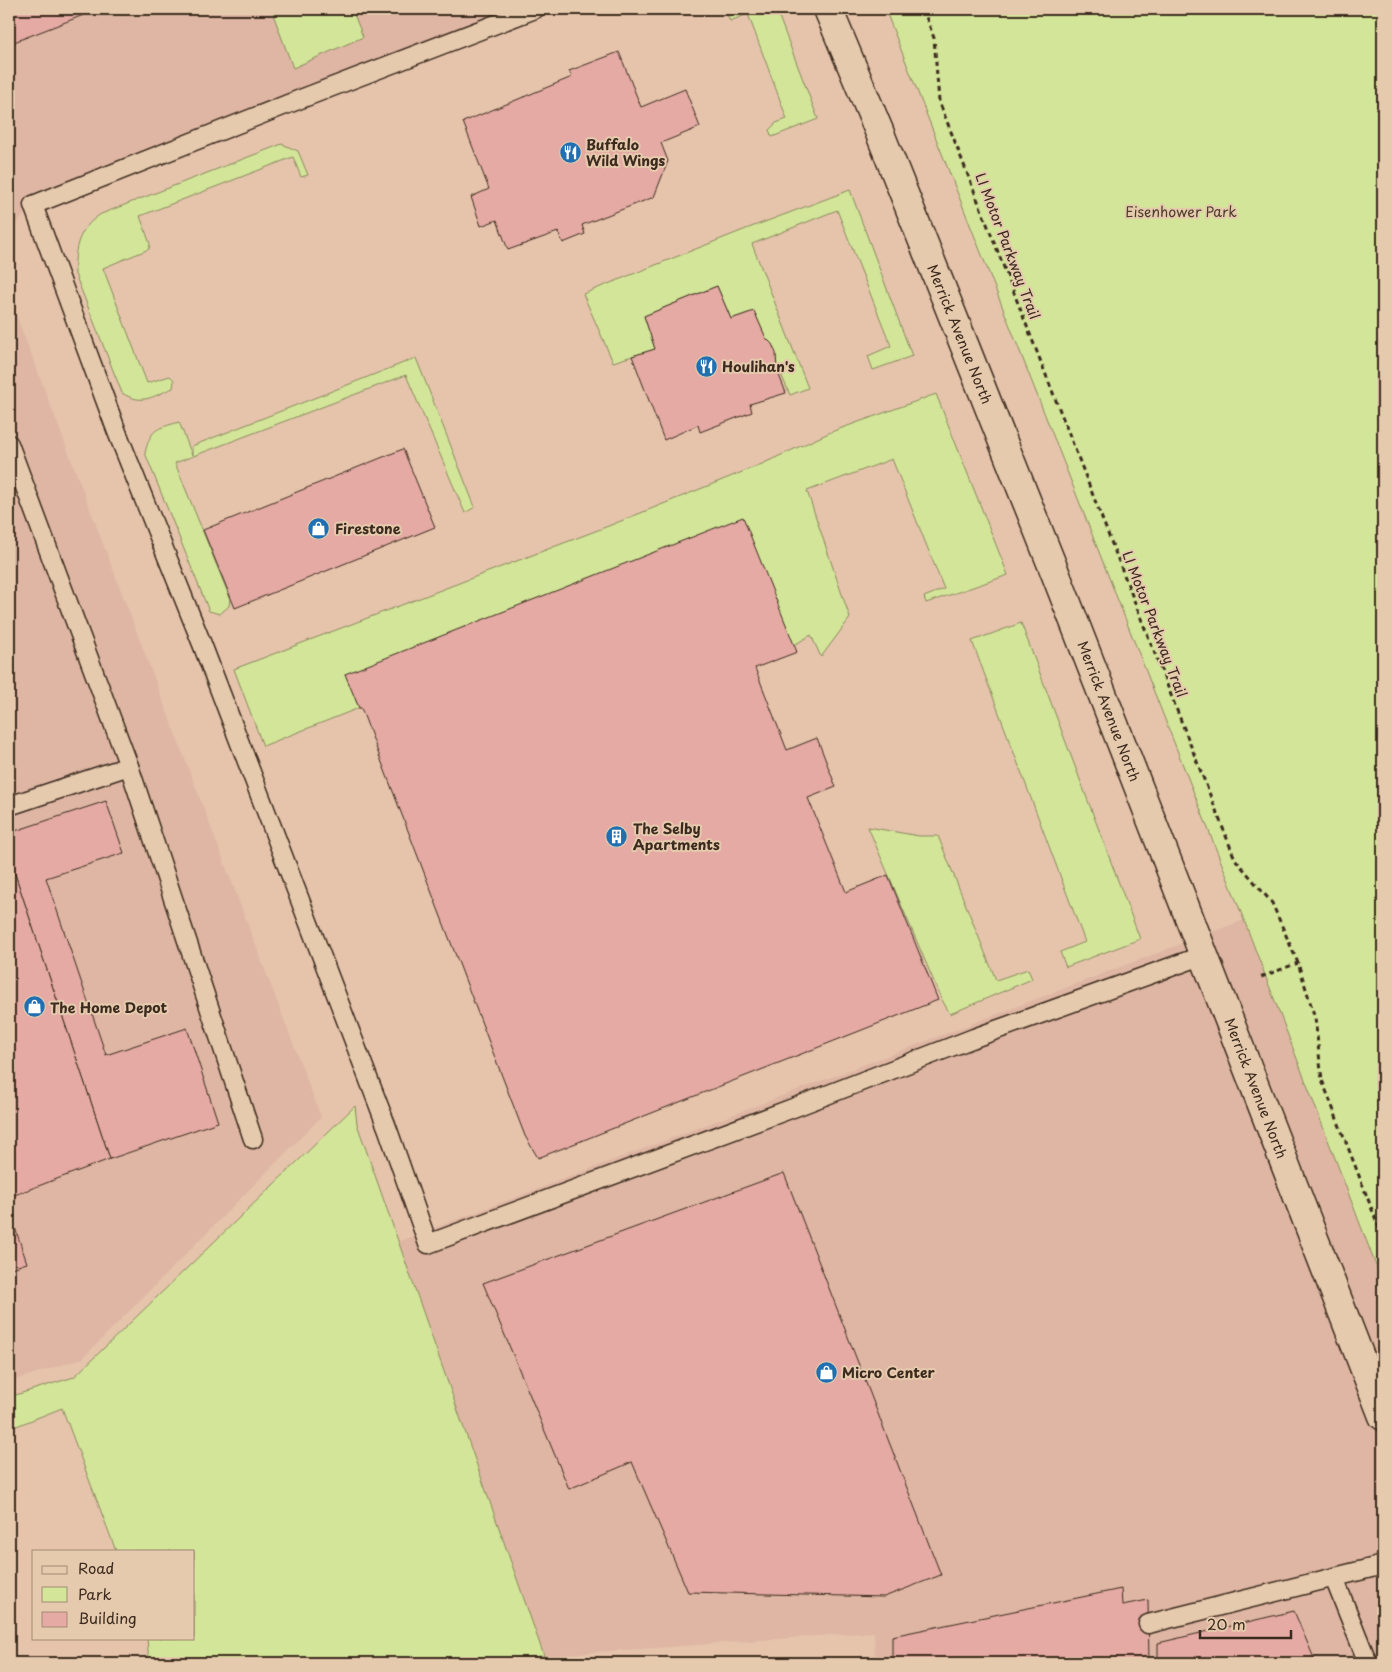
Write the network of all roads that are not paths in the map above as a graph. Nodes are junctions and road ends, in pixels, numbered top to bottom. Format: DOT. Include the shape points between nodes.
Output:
graph roads {
  1 [pos="535,9"];
  2 [pos="828,9"];
  3 [pos="9,444"];
  4 [pos="129,766"];
  5 [pos="9,806"];
  6 [pos="1204,955"];
  7 [pos="253,1139"];
  8 [pos="1383,1416"];
  9 [pos="1383,1565"];
  10 [pos="1334,1578"];
  11 [pos="1148,1624"];
  12 [pos="1368,1663"];
  1 -- 6 [label="lane" via="33,205 117,432 202,644 388,1130 428,1244"];
  2 -- 6 [label="main road, Merrick Avenue North" via="956,322"];
  3 -- 4 [label="lane"];
  4 -- 5 [label="lane"];
  4 -- 7 [label="lane"];
  6 -- 8 [label="main road, Merrick Avenue North"];
  9 -- 10 [label="lane"];
  10 -- 11 [label="lane"];
  10 -- 12 [label="lane"];
}
